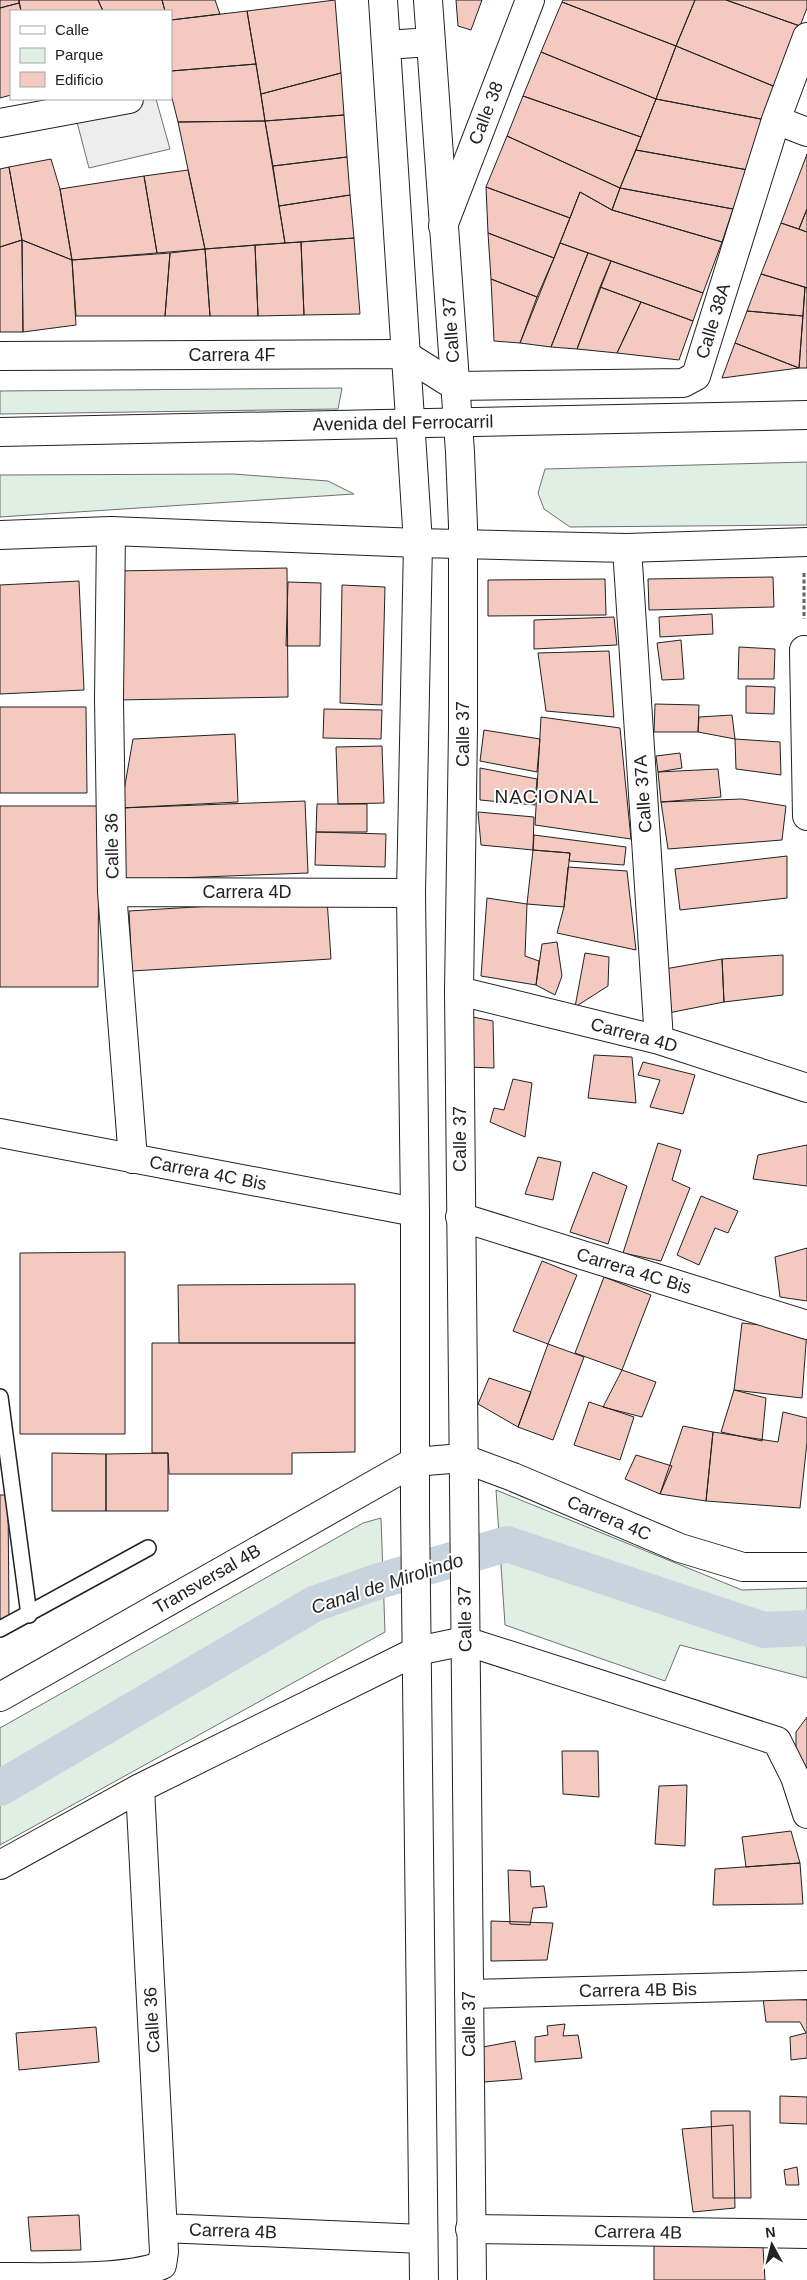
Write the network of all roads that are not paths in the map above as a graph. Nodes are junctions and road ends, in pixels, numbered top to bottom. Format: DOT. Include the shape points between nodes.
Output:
graph roads {
  1 [pos="383,0"];
  2 [pos="428,0"];
  3 [pos="530,0"];
  4 [pos="807,37"];
  5 [pos="431,42"];
  6 [pos="386,45"];
  7 [pos="124,100"];
  8 [pos="776,120"];
  9 [pos="0,123"];
  10 [pos="807,132"];
  11 [pos="443,226"];
  12 [pos="404,354"];
  13 [pos="0,356"];
  14 [pos="455,386"];
  15 [pos="807,415"];
  16 [pos="458,421"];
  17 [pos="411,422"];
  18 [pos="0,432"];
  19 [pos="112,531"];
  20 [pos="0,535"];
  21 [pos="805,542"];
  22 [pos="418,543"];
  23 [pos="463,544"];
  24 [pos="627,548"];
  25 [pos="804,650"];
  26 [pos="807,816"];
  27 [pos="112,892"];
  28 [pos="411,893"];
  29 [pos="459,991"];
  30 [pos="659,1040"];
  31 [pos="807,1088"];
  32 [pos="0,1133"];
  33 [pos="133,1159"];
  34 [pos="415,1212"];
  35 [pos="460,1217"];
  36 [pos="807,1325"];
  37 [pos="0,1396"];
  38 [pos="462,1458"];
  39 [pos="414,1462"];
  40 [pos="148,1548"];
  41 [pos="807,1567"];
  42 [pos="29,1615"];
  43 [pos="0,1629"];
  44 [pos="417,1639"];
  45 [pos="465,1641"];
  46 [pos="0,1697"];
  47 [pos="140,1788"];
  48 [pos="807,1814"];
  49 [pos="0,1865"];
  50 [pos="807,1985"];
  51 [pos="469,1994"];
  52 [pos="470,2229"];
  53 [pos="807,2234"];
  54 [pos="423,2239"];
  55 [pos="164,2240"];
  56 [pos="0,2277"];
  57 [pos="424,2280"];
  58 [pos="472,2280"];
  1 -- 6 [label="street"];
  2 -- 5 [label="street, Calle 37"];
  3 -- 11 [label="street, Calle 38"];
  4 -- 8 [label="street, Calle 38A"];
  5 -- 6 [label="street"];
  5 -- 11 [label="street, Calle 37"];
  6 -- 12 [label="street"];
  7 -- 9 [label="street"];
  8 -- 10 [label="street"];
  8 -- 14 [label="street, Calle 38A" via="696,376 683,383"];
  11 -- 14 [label="street, Calle 37"];
  12 -- 13 [label="street, Carrera 4F"];
  12 -- 14 [label="street"];
  12 -- 16 [label="street"];
  12 -- 17 [label="street"];
  14 -- 16 [label="street, Calle 37"];
  15 -- 16 [label="street, Avenida del Ferrocarril"];
  16 -- 17 [label="street, Avenida del Ferrocarril"];
  16 -- 23 [label="street, Calle 37"];
  17 -- 18 [label="street, Avenida del Ferrocarril"];
  17 -- 22 [label="street"];
  19 -- 20 [label="street"];
  19 -- 22 [label="street"];
  19 -- 27 [label="street, Calle 36" via="109,699"];
  21 -- 24 [label="street"];
  22 -- 23 [label="street"];
  22 -- 28 [label="street"];
  23 -- 24 [label="street"];
  23 -- 29 [label="street, Calle 37"];
  24 -- 30 [label="street, Calle 37A"];
  25 -- 26 [label="street"];
  27 -- 28 [label="street, Carrera 4D"];
  27 -- 33 [label="street, Calle 36"];
  28 -- 34 [label="street"];
  29 -- 30 [label="street, Carrera 4D"];
  29 -- 35 [label="street, Calle 37"];
  30 -- 31 [label="street, Carrera 4D"];
  32 -- 33 [label="street, Carrera 4C Bis"];
  33 -- 34 [label="street, Carrera 4C Bis"];
  34 -- 39 [label="street"];
  35 -- 36 [label="street, Carrera 4C Bis"];
  35 -- 38 [label="street, Calle 37"];
  37 -- 42 [label="lane"];
  38 -- 39 [label="street, Carrera 4C"];
  38 -- 41 [label="street, Carrera 4C" via="522,1480 680,1548 743,1567"];
  38 -- 45 [label="street, Calle 37"];
  39 -- 44 [label="street"];
  39 -- 46 [label="street, Transversal 4B"];
  40 -- 42 [label="lane"];
  42 -- 43 [label="lane"];
  44 -- 45 [label="street"];
  44 -- 47 [label="street"];
  44 -- 54 [label="street"];
  45 -- 48 [label="street" via="777,1741 795,1777"];
  45 -- 51 [label="street, Calle 37"];
  47 -- 49 [label="street"];
  47 -- 55 [label="street, Calle 36"];
  50 -- 51 [label="street, Carrera 4B Bis"];
  51 -- 52 [label="street, Calle 37"];
  52 -- 53 [label="street, Carrera 4B"];
  52 -- 58 [label="street, Calle 37"];
  54 -- 55 [label="street, Carrera 4B"];
  54 -- 57 [label="street"];
  55 -- 56 [label="street" via="162,2265 150,2272 128,2277"];
}
